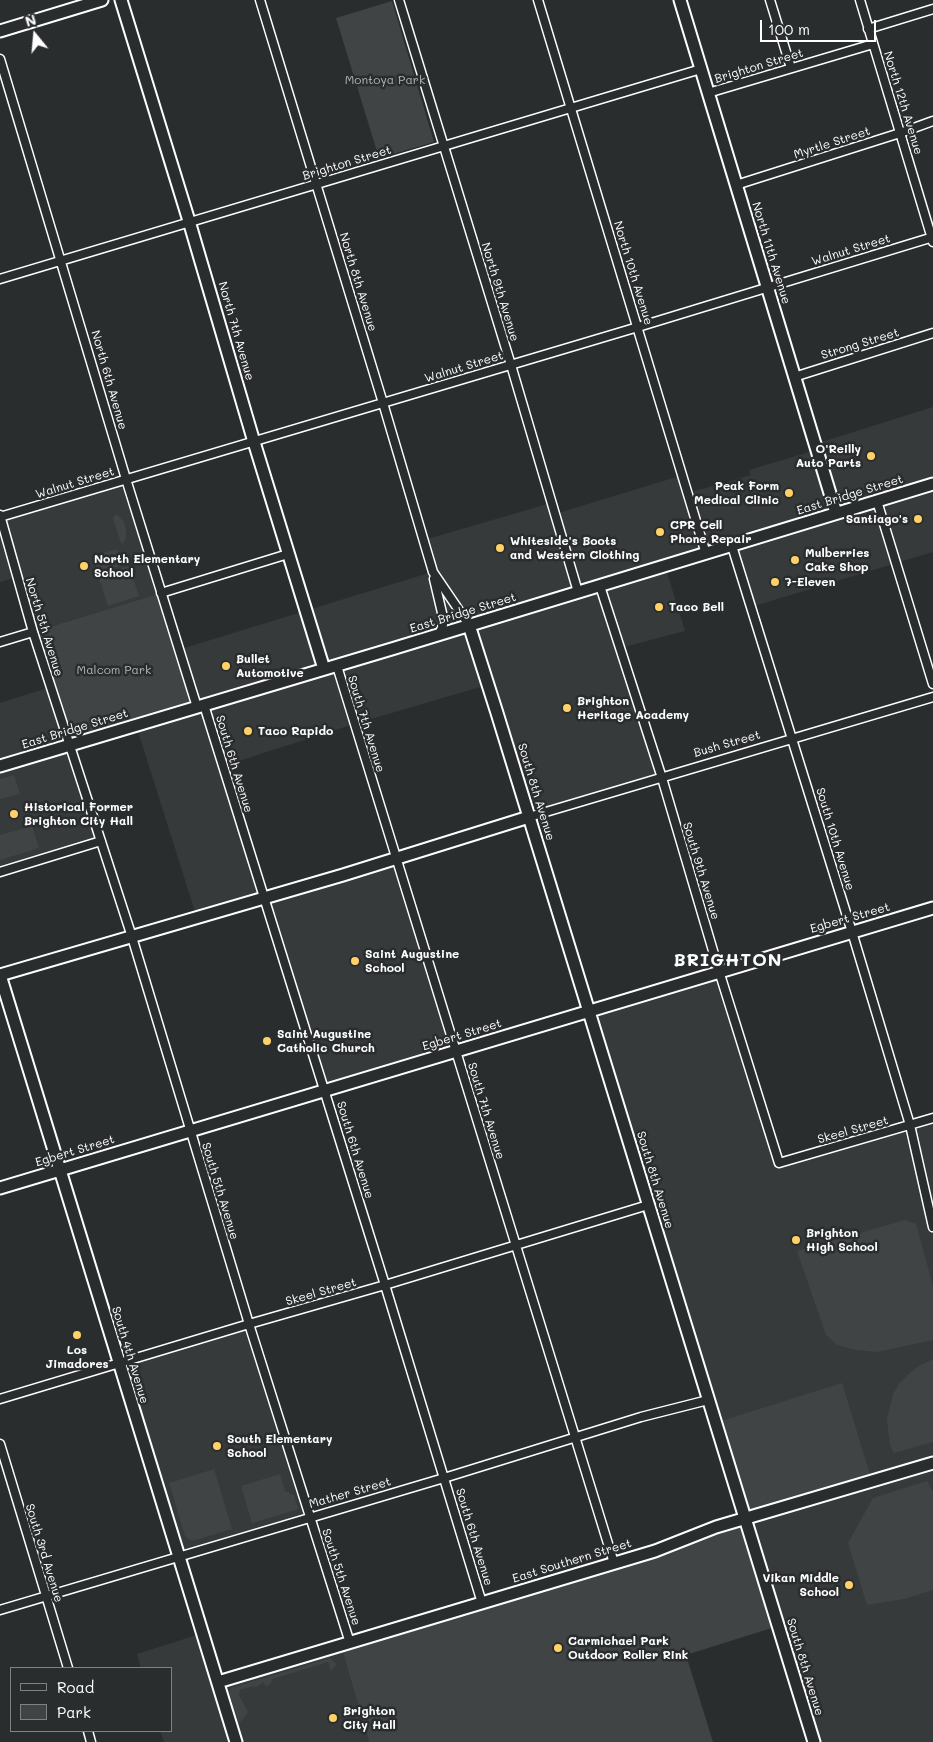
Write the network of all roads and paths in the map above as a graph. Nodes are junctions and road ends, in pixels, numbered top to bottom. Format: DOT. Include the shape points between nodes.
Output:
graph roads {
  1 [pos="102,0"];
  2 [pos="121,0"];
  3 [pos="260,0"];
  4 [pos="399,0"];
  5 [pos="538,0"];
  6 [pos="680,0"];
  7 [pos="770,0"];
  8 [pos="860,0"];
  9 [pos="933,9"];
  10 [pos="868,29"];
  11 [pos="0,31"];
  12 [pos="873,44"];
  13 [pos="0,59"];
  14 [pos="791,68"];
  15 [pos="701,69"];
  16 [pos="708,93"];
  17 [pos="571,108"];
  18 [pos="933,121"];
  19 [pos="900,133"];
  20 [pos="444,146"];
  21 [pos="316,184"];
  22 [pos="736,186"];
  23 [pos="189,221"];
  24 [pos="932,239"];
  25 [pos="62,260"];
  26 [pos="0,279"];
  27 [pos="767,288"];
  28 [pos="638,327"];
  29 [pos="933,333"];
  30 [pos="511,365"];
  31 [pos="794,377"];
  32 [pos="383,403"];
  33 [pos="254,442"];
  34 [pos="126,479"];
  35 [pos="933,484"];
  36 [pos="877,502"];
  37 [pos="836,513"];
  38 [pos="0,516"];
  39 [pos="732,546"];
  40 [pos="288,554"];
  41 [pos="706,554"];
  42 [pos="433,572"];
  43 [pos="600,586"];
  44 [pos="578,592"];
  45 [pos="161,593"];
  46 [pos="469,625"];
  47 [pos="33,632"];
  48 [pos="440,635"];
  49 [pos="0,642"];
  50 [pos="337,666"];
  51 [pos="324,670"];
  52 [pos="933,684"];
  53 [pos="933,697"];
  54 [pos="201,706"];
  55 [pos="792,740"];
  56 [pos="70,745"];
  57 [pos="0,766"];
  58 [pos="662,778"];
  59 [pos="529,817"];
  60 [pos="101,842"];
  61 [pos="396,858"];
  62 [pos="0,872"];
  63 [pos="264,898"];
  64 [pos="933,908"];
  65 [pos="852,932"];
  66 [pos="132,937"];
  67 [pos="719,971"];
  68 [pos="0,975"];
  69 [pos="588,1012"];
  70 [pos="455,1051"];
  71 [pos="325,1092"];
  72 [pos="933,1118"];
  73 [pos="910,1124"];
  74 [pos="190,1130"];
  75 [pos="779,1163"];
  76 [pos="61,1170"];
  77 [pos="0,1188"];
  78 [pos="648,1204"];
  79 [pos="933,1227"];
  80 [pos="515,1245"];
  81 [pos="386,1285"];
  82 [pos="249,1324"];
  83 [pos="118,1364"];
  84 [pos="0,1399"];
  85 [pos="708,1400"];
  86 [pos="575,1438"];
  87 [pos="0,1444"];
  88 [pos="933,1463"];
  89 [pos="444,1478"];
  90 [pos="310,1517"];
  91 [pos="744,1518"];
  92 [pos="178,1557"];
  93 [pos="614,1563"];
  94 [pos="46,1597"];
  95 [pos="482,1603"];
  96 [pos="0,1610"];
  97 [pos="350,1643"];
  98 [pos="68,1667"];
  99 [pos="218,1682"];
  100 [pos="236,1742"];
  101 [pos="814,1742"];
  1 -- 11 [label="street"];
  2 -- 23 [label="street, North 7th Avenue"];
  3 -- 21 [label="street, North 8th Avenue"];
  4 -- 20 [label="street, North 9th Avenue"];
  5 -- 17 [label="street, North 10th Avenue"];
  6 -- 15 [label="street, North 11th Avenue"];
  7 -- 14 [label="street"];
  8 -- 10 [label="street, North 12th Avenue"];
  9 -- 10 [label="street"];
  10 -- 12 [label="street, North 12th Avenue"];
  12 -- 14 [label="street, Brighton Street"];
  12 -- 19 [label="street, North 12th Avenue"];
  13 -- 25 [label="street, North 6th Avenue"];
  14 -- 16 [label="street, Brighton Street"];
  15 -- 16 [label="street, North 11th Avenue"];
  15 -- 17 [label="street, Brighton Street"];
  16 -- 22 [label="street, North 11th Avenue"];
  17 -- 20 [label="street, Brighton Street"];
  17 -- 28 [label="street, North 10th Avenue"];
  18 -- 19 [label="street, Myrtle Street"];
  19 -- 22 [label="street, Myrtle Street"];
  19 -- 24 [label="street, North 12th Avenue"];
  20 -- 21 [label="street, Brighton Street"];
  20 -- 30 [label="street, North 9th Avenue"];
  21 -- 23 [label="street, Brighton Street"];
  21 -- 32 [label="street, North 8th Avenue"];
  22 -- 27 [label="street, North 11th Avenue"];
  23 -- 25 [label="street, Brighton Street"];
  23 -- 33 [label="street, North 7th Avenue"];
  24 -- 27 [label="street, Walnut Street"];
  25 -- 26 [label="street, Brighton Street"];
  25 -- 34 [label="street, North 6th Avenue"];
  27 -- 28 [label="street, Walnut Street"];
  27 -- 31 [label="street, North 11th Avenue"];
  28 -- 30 [label="street, Walnut Street"];
  28 -- 41 [label="street, North 10th Avenue"];
  29 -- 31 [label="street, Strong Street"];
  30 -- 32 [label="street, Walnut Street"];
  30 -- 44 [label="street, North 9th Avenue"];
  31 -- 37 [label="street, North 11th Avenue"];
  32 -- 33 [label="street, Walnut Street"];
  32 -- 42 [label="street, North 8th Avenue"];
  33 -- 34 [label="street, Walnut Street"];
  33 -- 40 [label="street, North 7th Avenue"];
  34 -- 38 [label="street, Walnut Street"];
  34 -- 45 [label="street, North 6th Avenue"];
  35 -- 36 [label="street, East Bridge Street"];
  36 -- 37 [label="street, East Bridge Street"];
  36 -- 52 [label="street"];
  37 -- 39 [label="street, East Bridge Street"];
  38 -- 47 [label="street, North 5th Avenue"];
  39 -- 41 [label="street, East Bridge Street"];
  39 -- 55 [label="street, South 10th Avenue"];
  40 -- 45 [label="street"];
  40 -- 51 [label="street, North 7th Avenue"];
  41 -- 43 [label="street, East Bridge Street"];
  42 -- 46 [label="street, North 8th Avenue"];
  42 -- 48 [label="street, North 8th Avenue" via="443,617"];
  43 -- 44 [label="street, East Bridge Street"];
  43 -- 58 [label="street, South 9th Avenue"];
  44 -- 46 [label="street, East Bridge Street"];
  45 -- 54 [label="street, North 6th Avenue"];
  46 -- 48 [label="street, East Bridge Street"];
  46 -- 59 [label="street, South 8th Avenue"];
  47 -- 49 [label="street"];
  47 -- 56 [label="street, North 5th Avenue"];
  48 -- 50 [label="street, East Bridge Street"];
  50 -- 51 [label="street, East Bridge Street"];
  50 -- 61 [label="street, South 7th Avenue"];
  51 -- 54 [label="street, East Bridge Street"];
  53 -- 55 [label="street, Bush Street"];
  54 -- 56 [label="street, East Bridge Street"];
  54 -- 63 [label="street, South 6th Avenue"];
  55 -- 58 [label="street, Bush Street"];
  55 -- 65 [label="street, South 10th Avenue"];
  56 -- 57 [label="street, East Bridge Street"];
  56 -- 60 [label="street, South 5th Avenue"];
  58 -- 59 [label="street, Bush Street"];
  58 -- 67 [label="street, South 9th Avenue"];
  59 -- 61 [label="street"];
  59 -- 69 [label="street, South 8th Avenue"];
  60 -- 62 [label="street"];
  60 -- 66 [label="street, South 5th Avenue"];
  61 -- 63 [label="street"];
  61 -- 70 [label="street, South 7th Avenue"];
  63 -- 66 [label="street"];
  63 -- 71 [label="street, South 6th Avenue"];
  64 -- 65 [label="street, Egbert Street"];
  65 -- 67 [label="street, Egbert Street"];
  65 -- 73 [label="street, South 10th Avenue"];
  66 -- 68 [label="street"];
  66 -- 74 [label="street, South 5th Avenue"];
  67 -- 69 [label="street, Egbert Street"];
  67 -- 75 [label="street, South 9th Avenue"];
  68 -- 76 [label="street, South 4th Avenue"];
  69 -- 70 [label="street, Egbert Street"];
  69 -- 78 [label="street, South 8th Avenue"];
  70 -- 71 [label="street, Egbert Street"];
  70 -- 80 [label="street, South 7th Avenue"];
  71 -- 74 [label="street, Egbert Street"];
  71 -- 81 [label="street, South 6th Avenue"];
  72 -- 73 [label="street, Skeel Street"];
  73 -- 75 [label="street, Skeel Street"];
  73 -- 79 [label="street, South 10th Avenue"];
  74 -- 76 [label="street, Egbert Street"];
  74 -- 82 [label="street, South 5th Avenue"];
  76 -- 77 [label="street, Egbert Street"];
  76 -- 83 [label="street, South 4th Avenue"];
  78 -- 80 [label="street, Skeel Street"];
  78 -- 85 [label="street, South 8th Avenue"];
  80 -- 81 [label="street, Skeel Street"];
  80 -- 86 [label="street, South 7th Avenue"];
  81 -- 82 [label="street, Skeel Street"];
  81 -- 89 [label="street, South 6th Avenue"];
  82 -- 83 [label="street, Skeel Street"];
  82 -- 90 [label="street, South 5th Avenue"];
  83 -- 84 [label="street, Skeel Street"];
  83 -- 92 [label="street, South 4th Avenue"];
  85 -- 86 [label="street, Mather Street"];
  85 -- 91 [label="street, South 8th Avenue"];
  86 -- 89 [label="street, Mather Street"];
  86 -- 93 [label="street, South 7th Avenue"];
  87 -- 94 [label="street, South 3rd Avenue"];
  88 -- 91 [label="street, East Southern Street"];
  89 -- 90 [label="street, Mather Street"];
  89 -- 95 [label="street, South 6th Avenue"];
  90 -- 92 [label="street, Mather Street"];
  90 -- 97 [label="street, South 5th Avenue"];
  91 -- 93 [label="street, East Southern Street"];
  91 -- 101 [label="street, South 8th Avenue"];
  92 -- 94 [label="street, Mather Street"];
  92 -- 99 [label="street, South 4th Avenue"];
  93 -- 95 [label="street, East Southern Street"];
  94 -- 96 [label="street, Mather Street"];
  94 -- 98 [label="street, South 3rd Avenue"];
  95 -- 97 [label="street, East Southern Street"];
  97 -- 99 [label="street, East Southern Street"];
  99 -- 100 [label="street, South 4th Avenue"];
}
